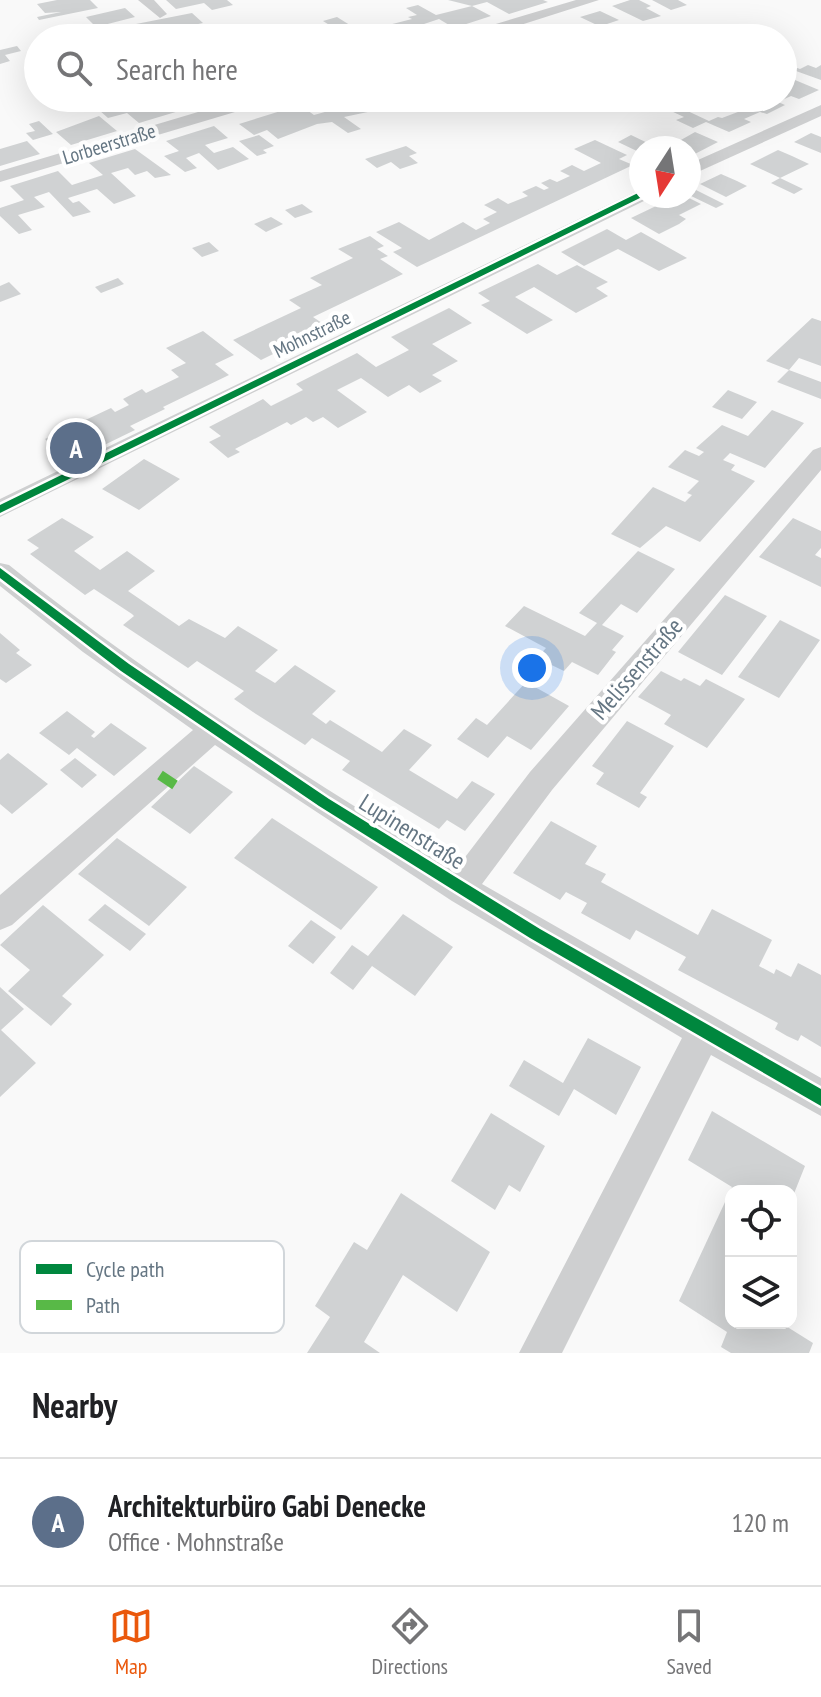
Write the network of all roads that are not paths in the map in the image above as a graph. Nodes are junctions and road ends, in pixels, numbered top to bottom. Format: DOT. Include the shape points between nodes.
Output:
graph roads {
  1 [pos="145,0"];
  2 [pos="592,0"];
  3 [pos="160,14"];
  4 [pos="511,24"];
  5 [pos="216,112"];
  6 [pos="820,112"];
  7 [pos="701,166"];
  8 [pos="0,177"];
  9 [pos="629,201"];
  10 [pos="821,455"];
  11 [pos="0,509"];
  12 [pos="0,572"];
  13 [pos="213,729"];
  14 [pos="460,888"];
  15 [pos="0,915"];
  16 [pos="704,1032"];
  17 [pos="821,1098"];
  18 [pos="540,1353"];
  1 -- 3 [label="street"];
  2 -- 4 [label="street"];
  5 -- 8 [label="street, Lorbeerstraße"];
  6 -- 7 [label="street"];
  9 -- 11 [label="street, Mohnstraße"];
  10 -- 14 [label="street, Melissenstraße" via="541,781"];
  12 -- 13 [label="street, Lupinenstraße"];
  13 -- 14 [label="street, Lupinenstraße"];
  13 -- 15 [label="street"];
  14 -- 16 [label="street, Lupinenstraße"];
  16 -- 17 [label="street, Lupinenstraße"];
  16 -- 18 [label="street"];
}
